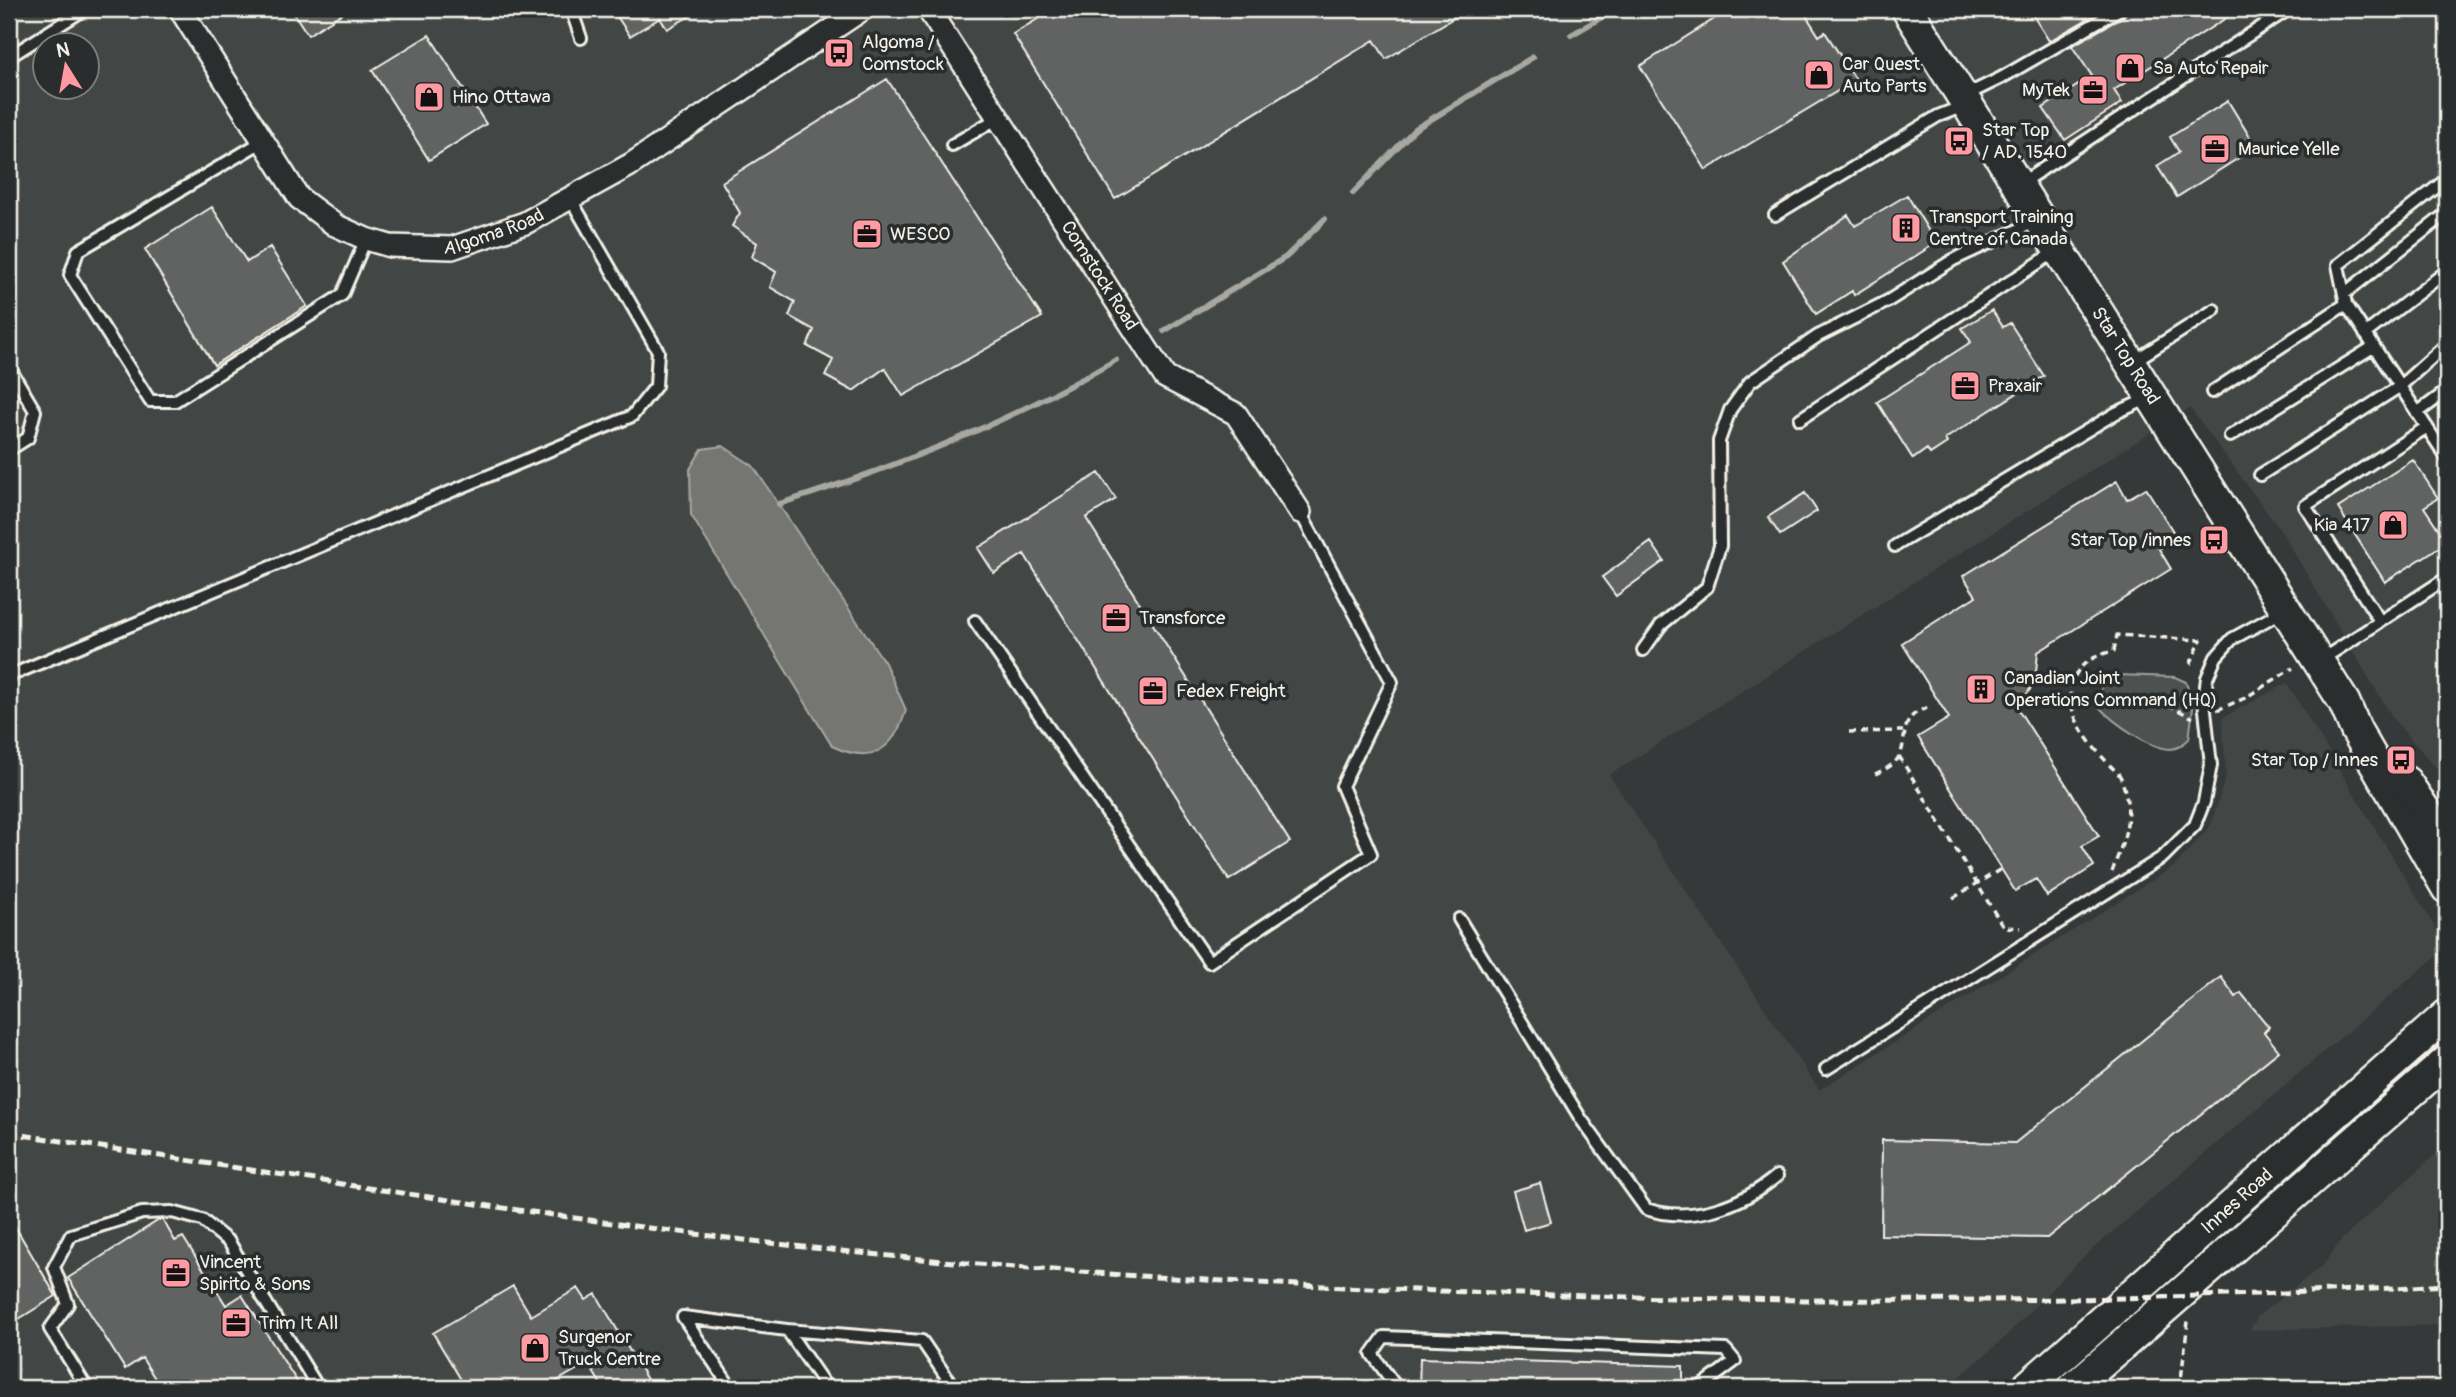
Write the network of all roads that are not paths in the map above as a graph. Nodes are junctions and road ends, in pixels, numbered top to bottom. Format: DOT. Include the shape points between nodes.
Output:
graph roads {
  1 [pos="85,9"];
  2 [pos="180,9"];
  3 [pos="571,9"];
  4 [pos="863,9"];
  5 [pos="928,9"];
  6 [pos="1907,9"];
  7 [pos="2120,9"];
  8 [pos="2289,9"];
  9 [pos="581,38"];
  10 [pos="9,57"];
  11 [pos="1965,101"];
  12 [pos="998,118"];
  13 [pos="263,141"];
  14 [pos="952,145"];
  15 [pos="2447,179"];
  16 [pos="2017,185"];
  17 [pos="570,198"];
  18 [pos="2447,213"];
  19 [pos="1775,215"];
  20 [pos="2040,219"];
  21 [pos="366,239"];
  22 [pos="2059,250"];
  23 [pos="2447,271"];
  24 [pos="2345,299"];
  25 [pos="2214,310"];
  26 [pos="2365,334"];
  27 [pos="2447,344"];
  28 [pos="2373,347"];
  29 [pos="2130,364"];
  30 [pos="9,367"];
  31 [pos="2399,387"];
  32 [pos="2447,391"];
  33 [pos="2212,392"];
  34 [pos="2151,397"];
  35 [pos="2417,413"];
  36 [pos="1800,419"];
  37 [pos="2427,426"];
  38 [pos="2230,436"];
  39 [pos="9,450"];
  40 [pos="2447,458"];
  41 [pos="2260,475"];
  42 [pos="1300,512"];
  43 [pos="1895,546"];
  44 [pos="2447,578"];
  45 [pos="2286,609"];
  46 [pos="975,621"];
  47 [pos="2380,621"];
  48 [pos="1643,650"];
  49 [pos="2307,664"];
  50 [pos="9,676"];
  51 [pos="2344,702"];
  52 [pos="2447,843"];
  53 [pos="2447,888"];
  54 [pos="1459,919"];
  55 [pos="2447,1015"];
  56 [pos="2447,1061"];
  57 [pos="1826,1069"];
  58 [pos="1777,1176"];
  59 [pos="787,1330"];
  60 [pos="87,1388"];
  61 [pos="316,1388"];
  62 [pos="731,1388"];
  63 [pos="827,1388"];
  64 [pos="954,1388"];
  65 [pos="1397,1388"];
  66 [pos="1699,1388"];
  67 [pos="2026,1388"];
  68 [pos="2073,1388"];
  1 -- 10 [label="lane"];
  2 -- 13 [label="street, Algoma Road"];
  3 -- 9 [label="lane"];
  4 -- 17 [label="street, Algoma Road" via="630,165"];
  5 -- 12 [label="street, Comstock Road"];
  6 -- 11 [label="street, Star Top Road"];
  7 -- 11 [label="lane"];
  8 -- 16 [label="lane"];
  11 -- 16 [label="street, Star Top Road"];
  11 -- 19 [label="lane"];
  12 -- 14 [label="lane"];
  12 -- 42 [label="street, Comstock Road" via="1165,377 1236,414"];
  13 -- 21 [label="street, Algoma Road" via="299,198 335,225"];
  13 -- 21 [label="lane" via="78,251 70,275 150,401 175,401 342,295"];
  15 -- 24 [label="lane" via="2338,265"];
  16 -- 20 [label="street, Star Top Road"];
  17 -- 21 [label="street, Algoma Road" via="525,223 452,248 390,246"];
  17 -- 50 [label="lane" via="658,351 656,386 632,416"];
  18 -- 24 [label="lane"];
  20 -- 22 [label="street, Star Top Road"];
  20 -- 48 [label="lane" via="1953,260 1818,337 1750,383 1730,410 1719,441 1720,546 1707,587 1661,625"];
  22 -- 29 [label="street, Star Top Road"];
  22 -- 36 [label="lane"];
  23 -- 26 [label="lane"];
  24 -- 26 [label="lane"];
  24 -- 33 [label="lane"];
  25 -- 29 [label="lane"];
  26 -- 28 [label="lane"];
  27 -- 31 [label="lane"];
  28 -- 31 [label="lane"];
  28 -- 38 [label="lane"];
  29 -- 34 [label="street, Star Top Road"];
  30 -- 39 [label="lane" via="35,411 29,438"];
  31 -- 35 [label="lane"];
  31 -- 41 [label="lane"];
  32 -- 35 [label="lane"];
  34 -- 43 [label="lane" via="2116,413"];
  34 -- 45 [label="street, Star Top Road"];
  35 -- 37 [label="lane"];
  37 -- 40 [label="lane"];
  37 -- 47 [label="lane" via="2305,506"];
  42 -- 46 [label="lane" via="1392,682 1342,786 1371,854 1209,961"];
  44 -- 47 [label="lane"];
  45 -- 49 [label="street, Star Top Road"];
  45 -- 57 [label="lane" via="2232,639 2210,671 2204,701 2211,774 2196,825 2163,857"];
  47 -- 49 [label="lane"];
  49 -- 51 [label="street, Star Top Road"];
  51 -- 52 [label="street, Star Top Road" via="2366,722"];
  51 -- 53 [label="street, Star Top Road"];
  54 -- 58 [label="lane" via="1581,1119 1646,1209 1662,1214 1707,1212 1745,1197"];
  55 -- 67 [label="street, Innes Road"];
  56 -- 68 [label="street, Innes Road"];
  59 -- 62 [label="lane" via="683,1317"];
  59 -- 63 [label="lane"];
  59 -- 64 [label="lane" via="922,1341"];
  60 -- 61 [label="lane" via="50,1329 68,1304 54,1267 71,1235 142,1213 172,1212 202,1220 229,1242"];
  65 -- 66 [label="lane" via="1372,1354 1384,1336 1726,1350 1735,1361"];
}
